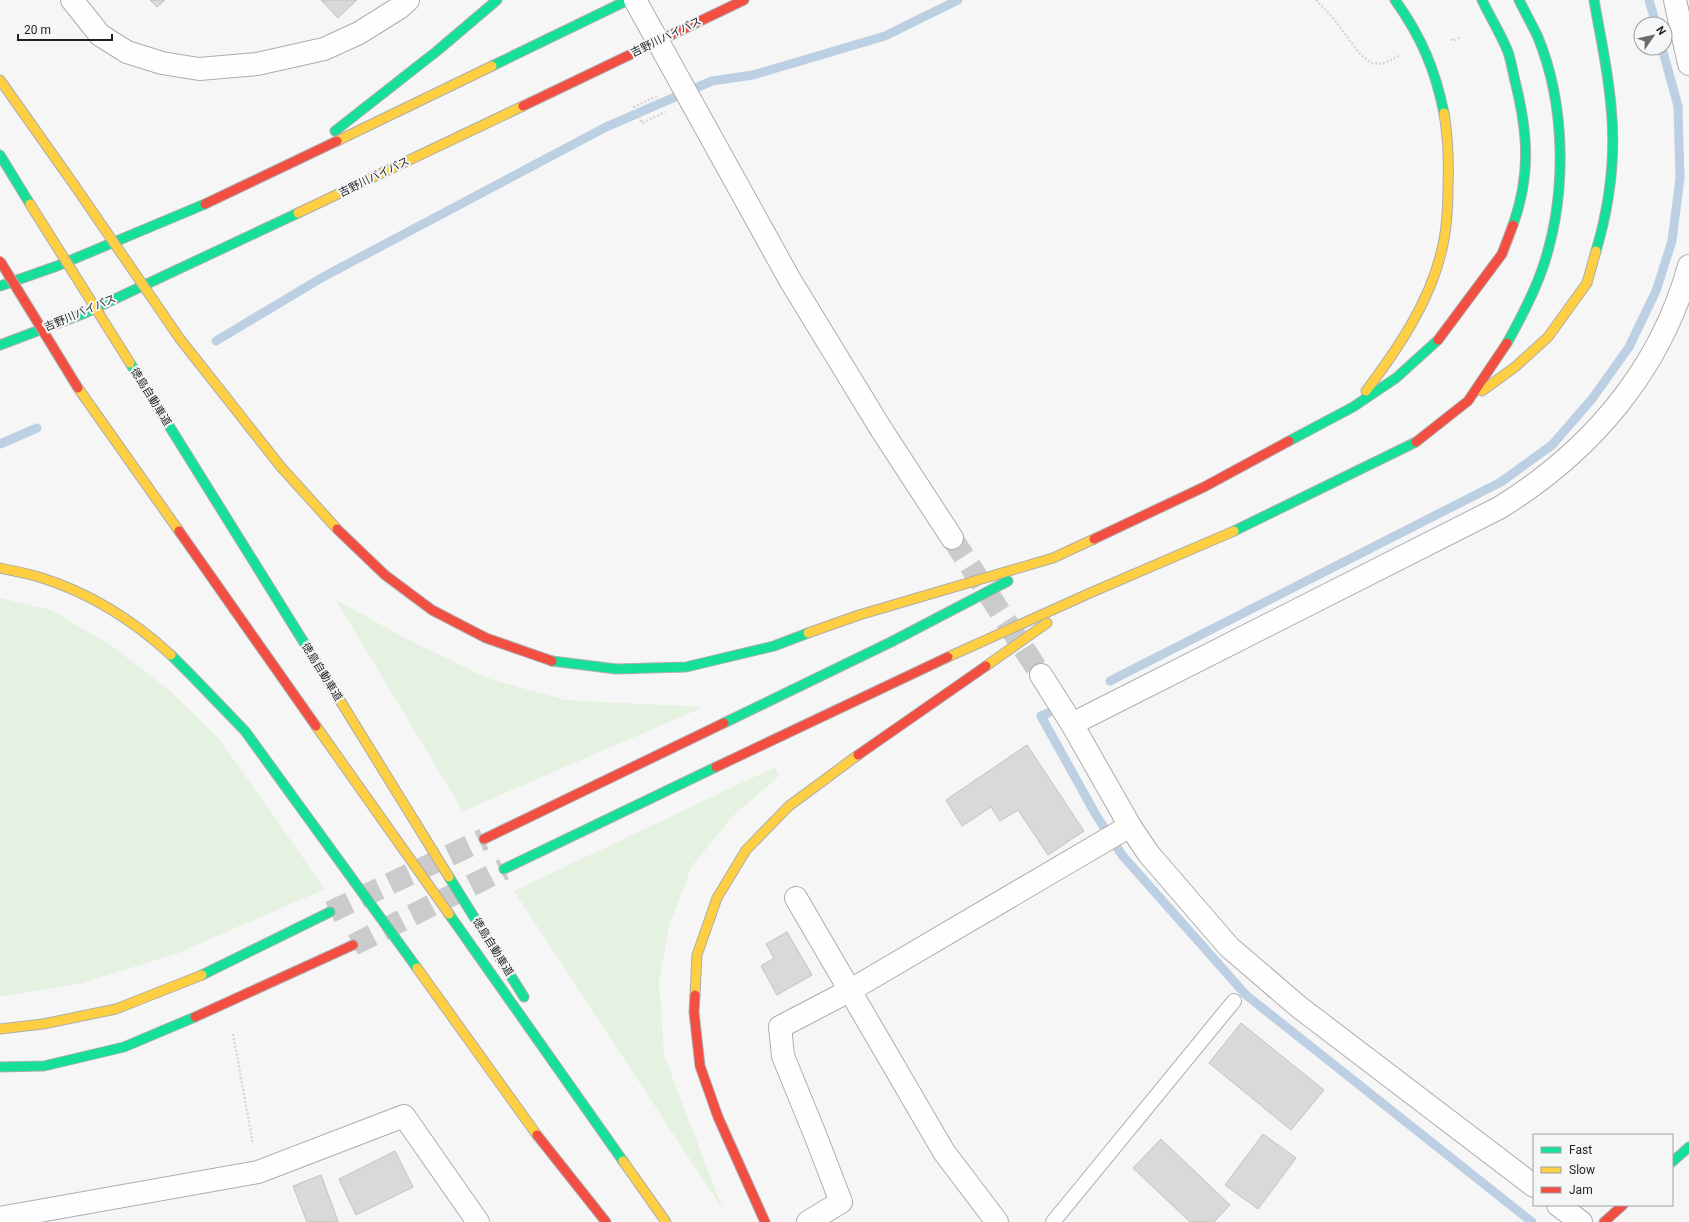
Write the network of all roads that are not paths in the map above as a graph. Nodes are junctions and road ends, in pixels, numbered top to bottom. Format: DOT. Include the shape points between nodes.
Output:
graph roads {
  1 [pos="72,0"];
  2 [pos="408,0"];
  3 [pos="497,0"];
  4 [pos="628,0"];
  5 [pos="635,0"];
  6 [pos="744,0"];
  7 [pos="1395,0"];
  8 [pos="1482,0"];
  9 [pos="1519,0"];
  10 [pos="1594,0"];
  11 [pos="1675,0"];
  12 [pos="1689,64"];
  13 [pos="0,80"];
  14 [pos="0,155"];
  15 [pos="300,158"];
  16 [pos="0,261"];
  17 [pos="1689,266"];
  18 [pos="0,286"];
  19 [pos="0,345"];
  20 [pos="1468,401"];
  21 [pos="1353,407"];
  22 [pos="952,538"];
  23 [pos="1053,558"];
  24 [pos="0,568"];
  25 [pos="1090,593"];
  26 [pos="1041,675"];
  27 [pos="1072,724"];
  28 [pos="1123,829"];
  29 [pos="484,839"];
  30 [pos="504,869"];
  31 [pos="796,898"];
  32 [pos="330,912"];
  33 [pos="353,945"];
  34 [pos="849,991"];
  35 [pos="1234,1001"];
  36 [pos="530,1007"];
  37 [pos="0,1029"];
  38 [pos="559,1054"];
  39 [pos="0,1067"];
  40 [pos="1689,1147"];
  41 [pos="1673,1161"];
  42 [pos="1533,1185"];
  43 [pos="644,1190"];
  44 [pos="1559,1206"];
  45 [pos="1622,1206"];
  46 [pos="0,1218"];
  47 [pos="478,1222"];
  48 [pos="606,1222"];
  49 [pos="666,1222"];
  50 [pos="765,1222"];
  51 [pos="808,1222"];
  52 [pos="997,1222"];
  53 [pos="1053,1222"];
  54 [pos="1581,1222"];
  55 [pos="1604,1222"];
  1 -- 2 [label="street" via="100,35 127,52 162,63 199,69 256,64 324,49 359,33"];
  3 -- 15 [label="main road" via="437,51"];
  4 -- 15 [label="main road"];
  5 -- 22 [label="street, bridge" via="790,280 881,429"];
  6 -- 19 [label="main road, 吉野川バイパス" via="85,313"];
  7 -- 21 [label="main road" via="1410,18 1428,55 1442,95 1449,144 1446,232 1437,267 1422,302 1386,365"];
  8 -- 21 [label="main road" via="1508,52 1526,135 1526,169 1518,210 1502,254 1441,337 1396,378"];
  9 -- 20 [label="main road" via="1537,36 1550,76 1559,124 1560,173 1555,218 1544,264 1528,304 1502,354"];
  10 -- 20 [label="main road" via="1611,106 1612,170 1605,220 1587,283 1548,337 1515,367"];
  11 -- 12 [label="street"];
  13 -- 23 [label="main road, bridge" via="180,339 281,467 332,525 385,575 432,610 486,638 548,660 616,669 686,667 774,646 859,615"];
  14 -- 36 [label="main road, 徳島自動車道, bridge"];
  15 -- 18 [label="main road" via="212,201 58,266"];
  16 -- 43 [label="main road, 徳島自動車道, bridge" via="78,388"];
  17 -- 27 [label="street" via="1669,321 1649,361 1627,393 1579,447 1526,491 1499,508"];
  20 -- 25 [label="main road" via="1413,445 1226,535"];
  21 -- 23 [label="main road" via="1204,487"];
  23 -- 29 [label="main road" via="891,642"];
  24 -- 48 [label="main road" via="25,572 82,592 138,627 197,678 245,731 546,1147"];
  25 -- 30 [label="main road" via="906,676"];
  25 -- 50 [label="main road" via="842,766 789,806 746,850 717,898 697,955 694,1012 700,1066 718,1117"];
  26 -- 27 [label="street"];
  27 -- 28 [label="street"];
  28 -- 34 [label="street"];
  28 -- 42 [label="street" via="1148,853 1229,947 1299,1007"];
  31 -- 34 [label="street"];
  32 -- 37 [label="main road" via="194,979 116,1009 43,1024"];
  33 -- 39 [label="main road" via="226,1004 124,1047 44,1066"];
  34 -- 51 [label="street" via="780,1027 783,1056 841,1202"];
  34 -- 52 [label="street" via="944,1152"];
  35 -- 53 [label="lane"];
  38 -- 43 [label="main road, 徳島自動車道"];
  40 -- 41 [label="main road"];
  43 -- 49 [label="main road, 徳島自動車道"];
  44 -- 54 [label="street"];
  45 -- 55 [label="main road"];
  46 -- 47 [label="street" via="258,1172 404,1116"];
}
